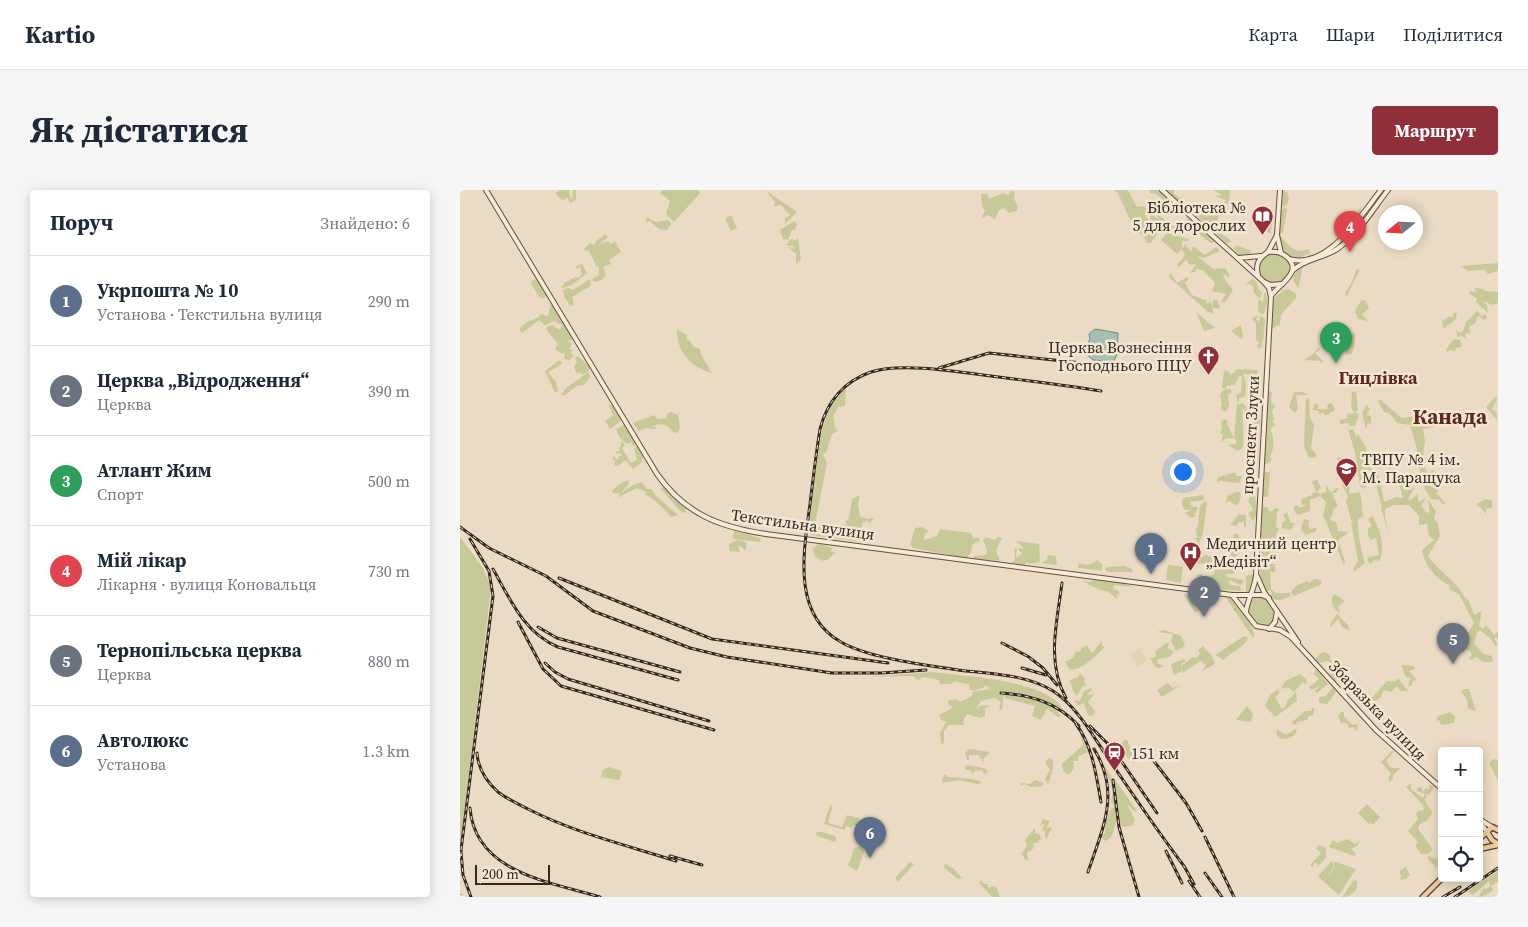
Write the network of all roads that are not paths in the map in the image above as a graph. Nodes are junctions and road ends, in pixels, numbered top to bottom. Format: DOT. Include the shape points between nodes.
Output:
graph roads {
  1 [pos="486,190"];
  2 [pos="1162,190"];
  3 [pos="1280,190"];
  4 [pos="1380,190"];
  5 [pos="1388,190"];
  6 [pos="1277,235"];
  7 [pos="1340,244"];
  8 [pos="1268,252"];
  9 [pos="1281,253"];
  10 [pos="1262,256"];
  11 [pos="1238,258"];
  12 [pos="1289,258"];
  13 [pos="1314,258"];
  14 [pos="1292,270"];
  15 [pos="1259,277"];
  16 [pos="1264,282"];
  17 [pos="1282,284"];
  18 [pos="1271,297"];
  19 [pos="1256,575"];
  20 [pos="1232,595"];
  21 [pos="1252,596"];
  22 [pos="1269,598"];
  23 [pos="1277,611"];
  24 [pos="1246,613"];
  25 [pos="1269,629"];
  26 [pos="1300,646"];
  27 [pos="1438,785"];
  28 [pos="1483,822"];
  29 [pos="1483,826"];
  30 [pos="1492,827"];
  31 [pos="1498,830"];
  32 [pos="1487,832"];
  33 [pos="1481,837"];
  34 [pos="1498,844"];
  35 [pos="1483,848"];
  36 [pos="1438,882"];
  37 [pos="1423,897"];
  1 -- 20 [label="main road, Текстильна вулиця" via="657,474 678,498 709,520 766,534"];
  2 -- 11 [label="main road"];
  3 -- 6 [label="main road"];
  4 -- 7 [label="main road"];
  5 -- 7 [label="main road"];
  6 -- 8 [label="main road"];
  6 -- 9 [label="main road"];
  7 -- 13 [label="main road"];
  8 -- 9 [label="main road"];
  8 -- 10 [label="main road"];
  9 -- 12 [label="main road"];
  10 -- 11 [label="main road"];
  10 -- 15 [label="main road" via="1256,267"];
  11 -- 15 [label="main road"];
  12 -- 13 [label="main road"];
  12 -- 14 [label="main road"];
  13 -- 14 [label="main road"];
  14 -- 17 [label="main road"];
  15 -- 16 [label="main road"];
  16 -- 17 [label="main road"];
  16 -- 18 [label="main road, проспект Злуки"];
  17 -- 18 [label="main road"];
  18 -- 19 [label="main road, проспект Злуки"];
  19 -- 21 [label="main road, проспект Злуки"];
  19 -- 22 [label="main road"];
  20 -- 21 [label="main road, Текстильна вулиця"];
  20 -- 24 [label="main road"];
  21 -- 22 [label="main road"];
  21 -- 24 [label="main road"];
  22 -- 23 [label="main road"];
  23 -- 25 [label="main road" via="1276,622"];
  23 -- 26 [label="main road, Збаразька вулиця"];
  24 -- 25 [label="main road" via="1256,626"];
  25 -- 26 [label="main road, Збаразька вулиця" via="1283,631"];
  26 -- 27 [label="main road, Збаразька вулиця" via="1376,730"];
  28 -- 30 [label="main road"];
  29 -- 32 [label="main road"];
  30 -- 31 [label="main road"];
  30 -- 32 [label="main road"];
  32 -- 33 [label="main road"];
  32 -- 34 [label="main road"];
  34 -- 35 [label="main road"];
  36 -- 37 [label="main road"];
}
